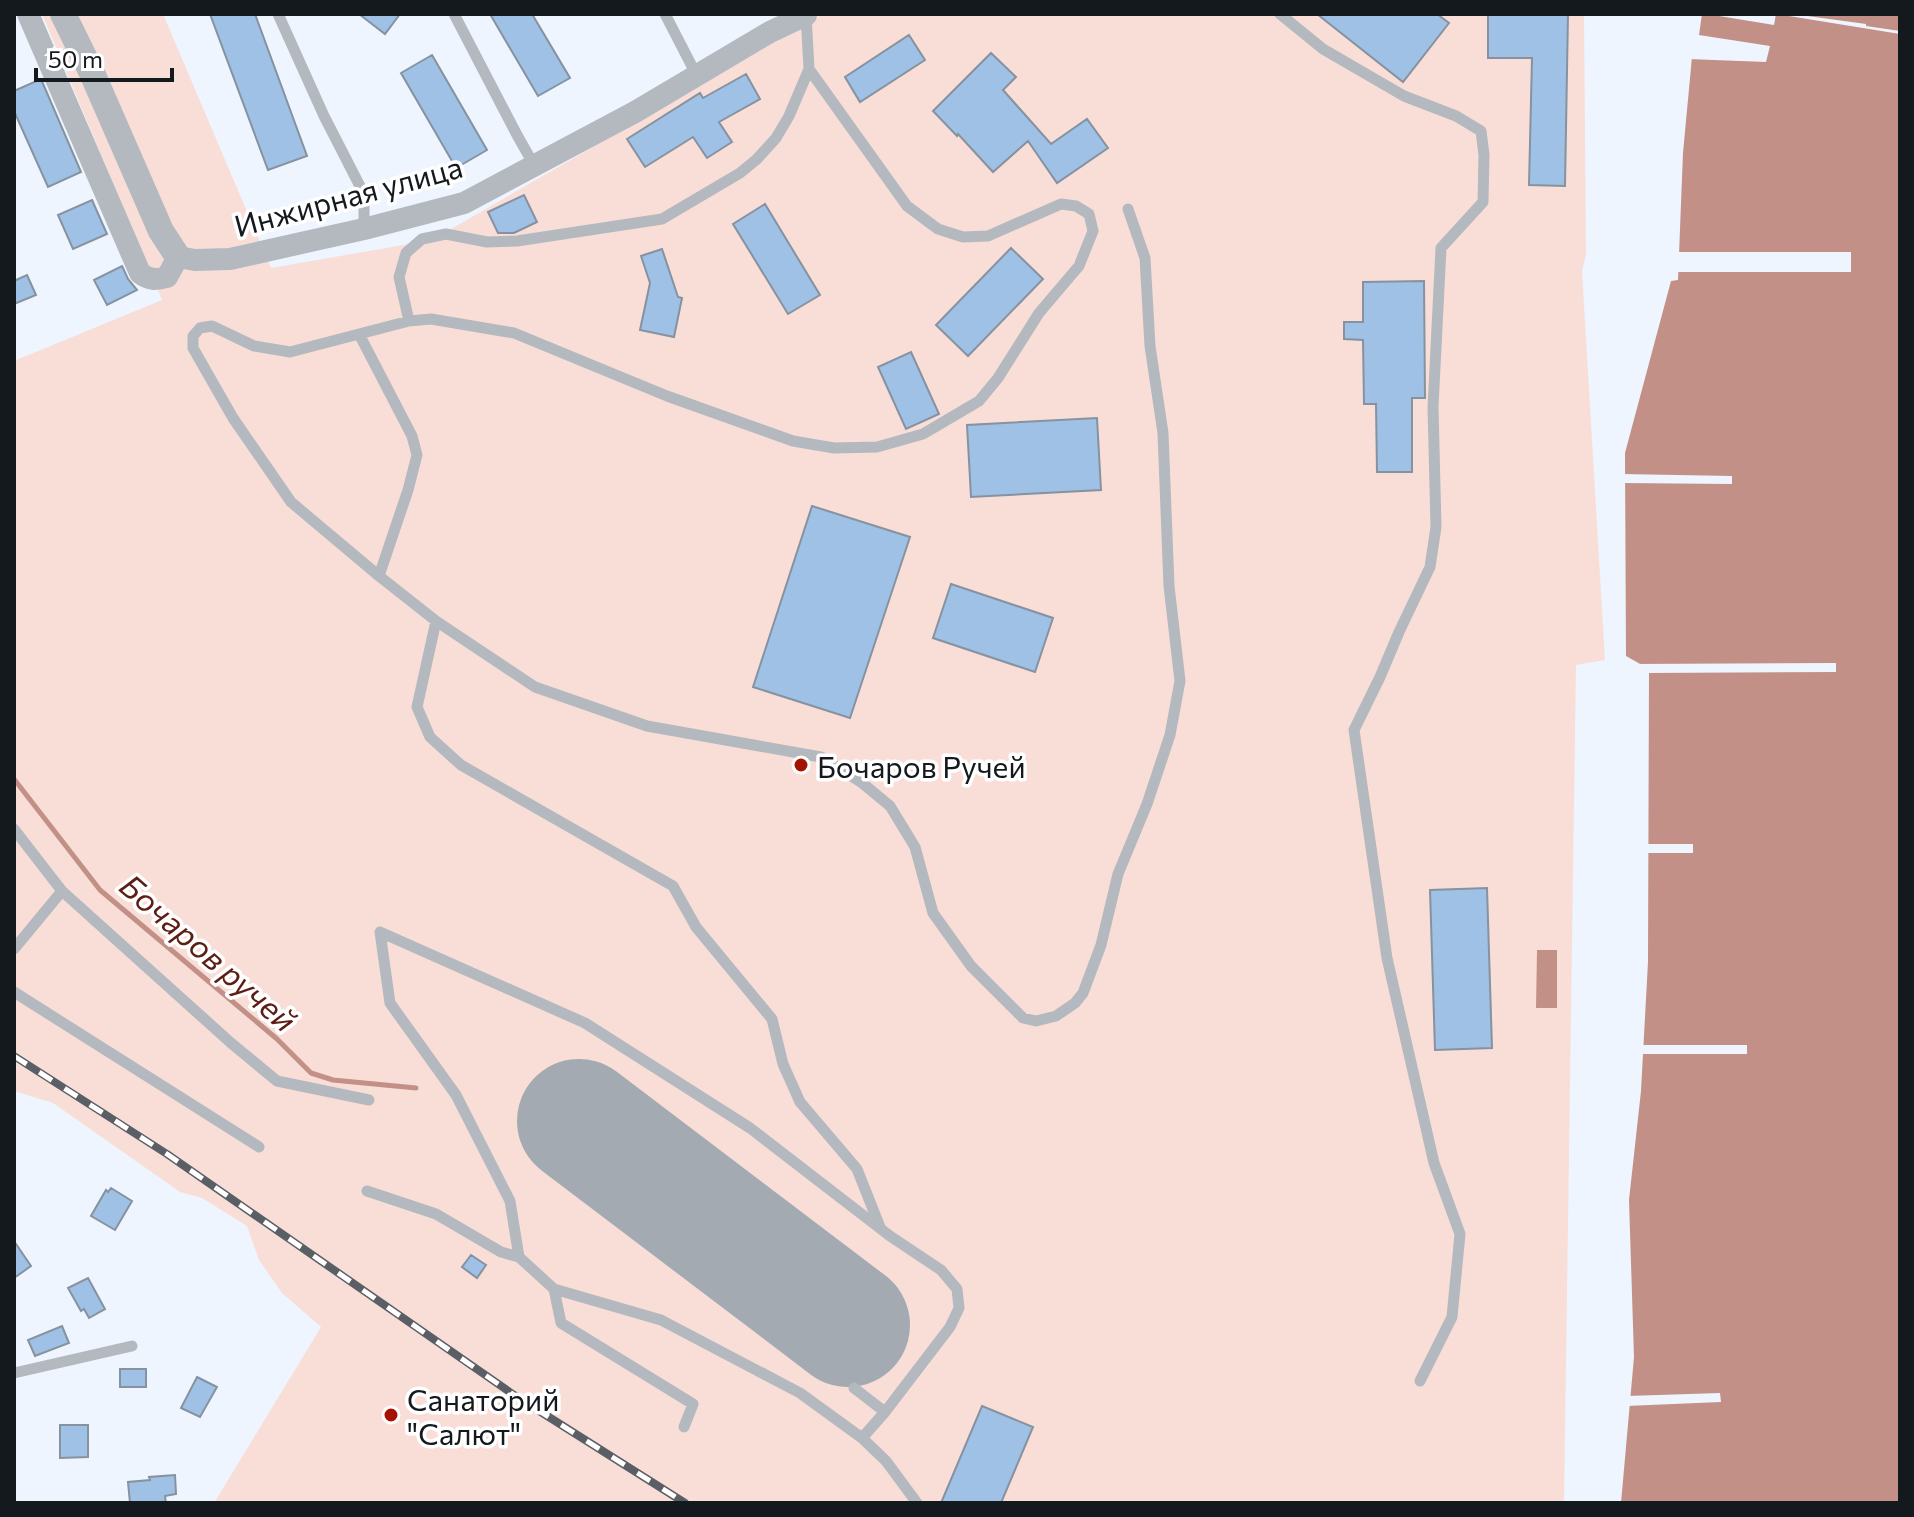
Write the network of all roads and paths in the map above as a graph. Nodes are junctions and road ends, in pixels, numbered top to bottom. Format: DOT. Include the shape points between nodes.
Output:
graph roads {
  1 [pos="28,14"];
  2 [pos="63,14"];
  3 [pos="278,14"];
  4 [pos="454,14"];
  5 [pos="665,14"];
  6 [pos="806,14"];
  7 [pos="1280,14"];
  8 [pos="809,69"];
  9 [pos="697,76"];
  10 [pos="534,165"];
  11 [pos="1128,209"];
  12 [pos="364,229"];
  13 [pos="178,257"];
  14 [pos="409,321"];
  15 [pos="359,334"];
  16 [pos="379,576"];
  17 [pos="436,621"];
  18 [pos="14,829"];
  19 [pos="62,891"];
  20 [pos="14,949"];
  21 [pos="14,992"];
  22 [pos="369,1100"];
  23 [pos="259,1147"];
  24 [pos="367,1191"];
  25 [pos="881,1229"];
  26 [pos="519,1257"];
  27 [pos="554,1289"];
  28 [pos="132,1346"];
  29 [pos="14,1373"];
  30 [pos="1420,1381"];
  31 [pos="854,1388"];
  32 [pos="885,1412"];
  33 [pos="684,1427"];
  34 [pos="862,1438"];
  35 [pos="917,1503"];
  1 -- 13 [label="street" via="140,273 148,279 167,277"];
  2 -- 13 [label="street" via="161,231"];
  3 -- 12 [label="lane" via="364,194"];
  4 -- 10 [label="lane"];
  5 -- 9 [label="lane"];
  6 -- 8 [label="lane"];
  6 -- 9 [label="street, Инжирная улица"];
  7 -- 30 [label="lane" via="1323,49 1404,96 1481,131 1484,155 1483,202 1441,248 1433,407 1436,527 1430,567 1354,730 1387,958 1434,1163 1460,1234 1452,1317"];
  8 -- 14 [label="lane" via="789,116 757,159 662,219 517,241 446,234 422,239 406,253 399,277"];
  8 -- 14 [label="lane" via="907,206 938,229 963,237 988,236 1061,204 1089,214 1093,231 1079,266 1039,313 979,401 923,434 877,447 834,448 793,441 709,411 514,333 431,319"];
  9 -- 10 [label="street, Инжирная улица"];
  10 -- 12 [label="street, Инжирная улица" via="464,203"];
  11 -- 17 [label="lane" via="1145,258 1180,681 1170,735 1118,874 1097,957 1083,993 1056,1016 1023,1018 971,966 933,913 915,847 890,806 861,782 821,757 647,726 535,687"];
  12 -- 13 [label="street, Инжирная улица" via="230,259"];
  14 -- 15 [label="lane"];
  15 -- 16 [label="lane" via="417,455"];
  15 -- 16 [label="lane" via="290,352 254,346 212,326 193,336 193,348 291,502"];
  16 -- 17 [label="lane"];
  17 -- 25 [label="lane" via="417,707 430,737 461,765 673,886 696,927 772,1019 800,1102 857,1169"];
  18 -- 19 [label="lane"];
  19 -- 20 [label="lane"];
  19 -- 22 [label="lane" via="277,1081"];
  21 -- 23 [label="lane"];
  24 -- 26 [label="lane" via="436,1214"];
  25 -- 26 [label="lane" via="750,1128 585,1023 380,932 390,1003 456,1095 510,1201"];
  25 -- 32 [label="lane" via="941,1270 957,1289 959,1308"];
  26 -- 27 [label="lane"];
  27 -- 33 [label="lane" via="561,1323 693,1404"];
  27 -- 34 [label="lane" via="661,1320 800,1393"];
  28 -- 29 [label="lane"];
  31 -- 32 [label="lane"];
  32 -- 34 [label="lane"];
  34 -- 35 [label="lane"];
}
